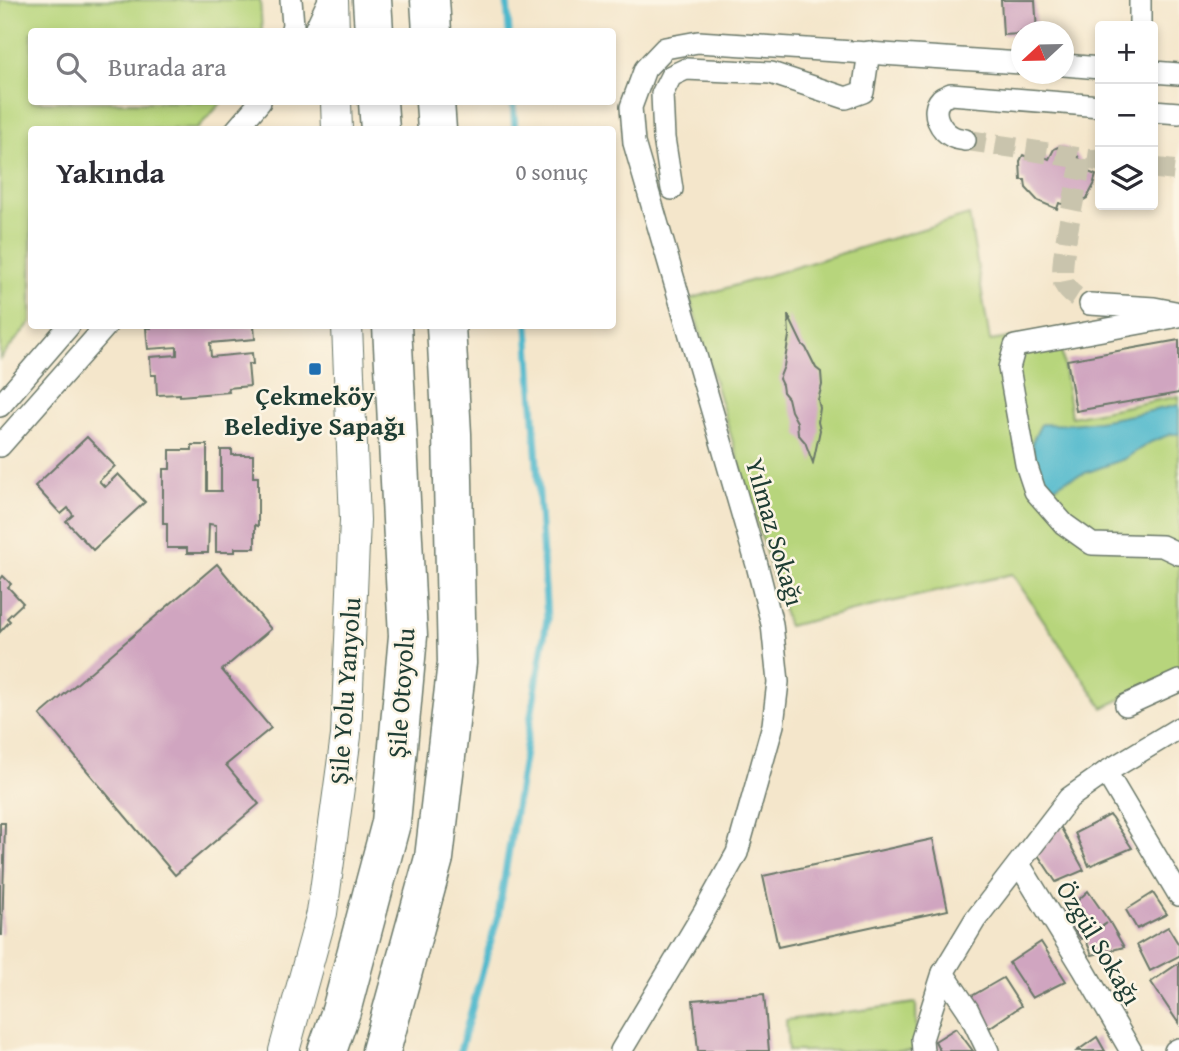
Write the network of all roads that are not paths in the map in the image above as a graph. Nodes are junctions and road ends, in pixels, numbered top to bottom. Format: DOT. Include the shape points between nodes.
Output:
graph roads {
  1 [pos="291,0"];
  2 [pos="331,0"];
  3 [pos="372,0"];
  4 [pos="430,0"];
  5 [pos="1140,0"];
  6 [pos="1140,21"];
  7 [pos="292,28"];
  8 [pos="316,28"];
  9 [pos="334,28"];
  10 [pos="374,28"];
  11 [pos="432,28"];
  12 [pos="869,52"];
  13 [pos="1011,61"];
  14 [pos="1074,66"];
  15 [pos="1095,68"];
  16 [pos="1158,72"];
  17 [pos="1179,74"];
  18 [pos="257,105"];
  19 [pos="336,105"];
  20 [pos="378,105"];
  21 [pos="435,105"];
  22 [pos="1095,106"];
  23 [pos="1158,111"];
  24 [pos="1179,113"];
  25 [pos="239,126"];
  26 [pos="337,126"];
  27 [pos="380,126"];
  28 [pos="436,126"];
  29 [pos="964,140"];
  30 [pos="672,189"];
  31 [pos="1090,304"];
  32 [pos="1179,314"];
  33 [pos="66,329"];
  34 [pos="103,329"];
  35 [pos="347,329"];
  36 [pos="392,329"];
  37 [pos="446,329"];
  38 [pos="0,406"];
  39 [pos="0,446"];
  40 [pos="1179,554"];
  41 [pos="1179,681"];
  42 [pos="1126,705"];
  43 [pos="1179,728"];
  44 [pos="1106,772"];
  45 [pos="1019,864"];
  46 [pos="1179,895"];
  47 [pos="943,973"];
  48 [pos="284,1051"];
  49 [pos="327,1051"];
  50 [pos="381,1051"];
  51 [pos="621,1051"];
  52 [pos="923,1051"];
  53 [pos="988,1051"];
  54 [pos="1131,1051"];
  1 -- 7 [label="street"];
  2 -- 8 [label="street"];
  2 -- 9 [label="main road"];
  3 -- 10 [label="highway"];
  4 -- 11 [label="highway"];
  5 -- 6 [label="street"];
  12 -- 13 [label="street, Yılmaz Sokağı"];
  12 -- 30 [label="street" via="863,92 846,98 771,73 686,69 671,76 662,93"];
  12 -- 51 [label="street, Yılmaz Sokağı" via="698,41 665,48 645,69 631,107 634,143 763,588 778,682 773,725 737,853"];
  14 -- 15 [label="street"];
  16 -- 17 [label="street"];
  18 -- 25 [label="street"];
  19 -- 26 [label="main road"];
  20 -- 27 [label="highway"];
  21 -- 28 [label="highway"];
  22 -- 29 [label="street" via="951,94 942,98 936,116 951,136"];
  23 -- 24 [label="street"];
  31 -- 32 [label="street"];
  32 -- 40 [label="street" via="1015,346 1009,369 1035,491 1064,524 1092,544 1162,546"];
  33 -- 38 [label="street"];
  34 -- 39 [label="street"];
  35 -- 48 [label="main road, Şile Yolu Yanyolu" via="355,520 346,736 322,913"];
  36 -- 49 [label="highway, Şile Otoyolu" via="408,636 393,809"];
  37 -- 50 [label="highway, Şile Otoyolu" via="457,663 434,858"];
  41 -- 42 [label="street"];
  43 -- 44 [label="street"];
  44 -- 45 [label="street" via="1069,799"];
  44 -- 46 [label="street"];
  45 -- 47 [label="street" via="975,920"];
  45 -- 54 [label="street, Özgül Sokağı"];
  47 -- 52 [label="street" via="922,1039"];
  47 -- 53 [label="street"];
}
